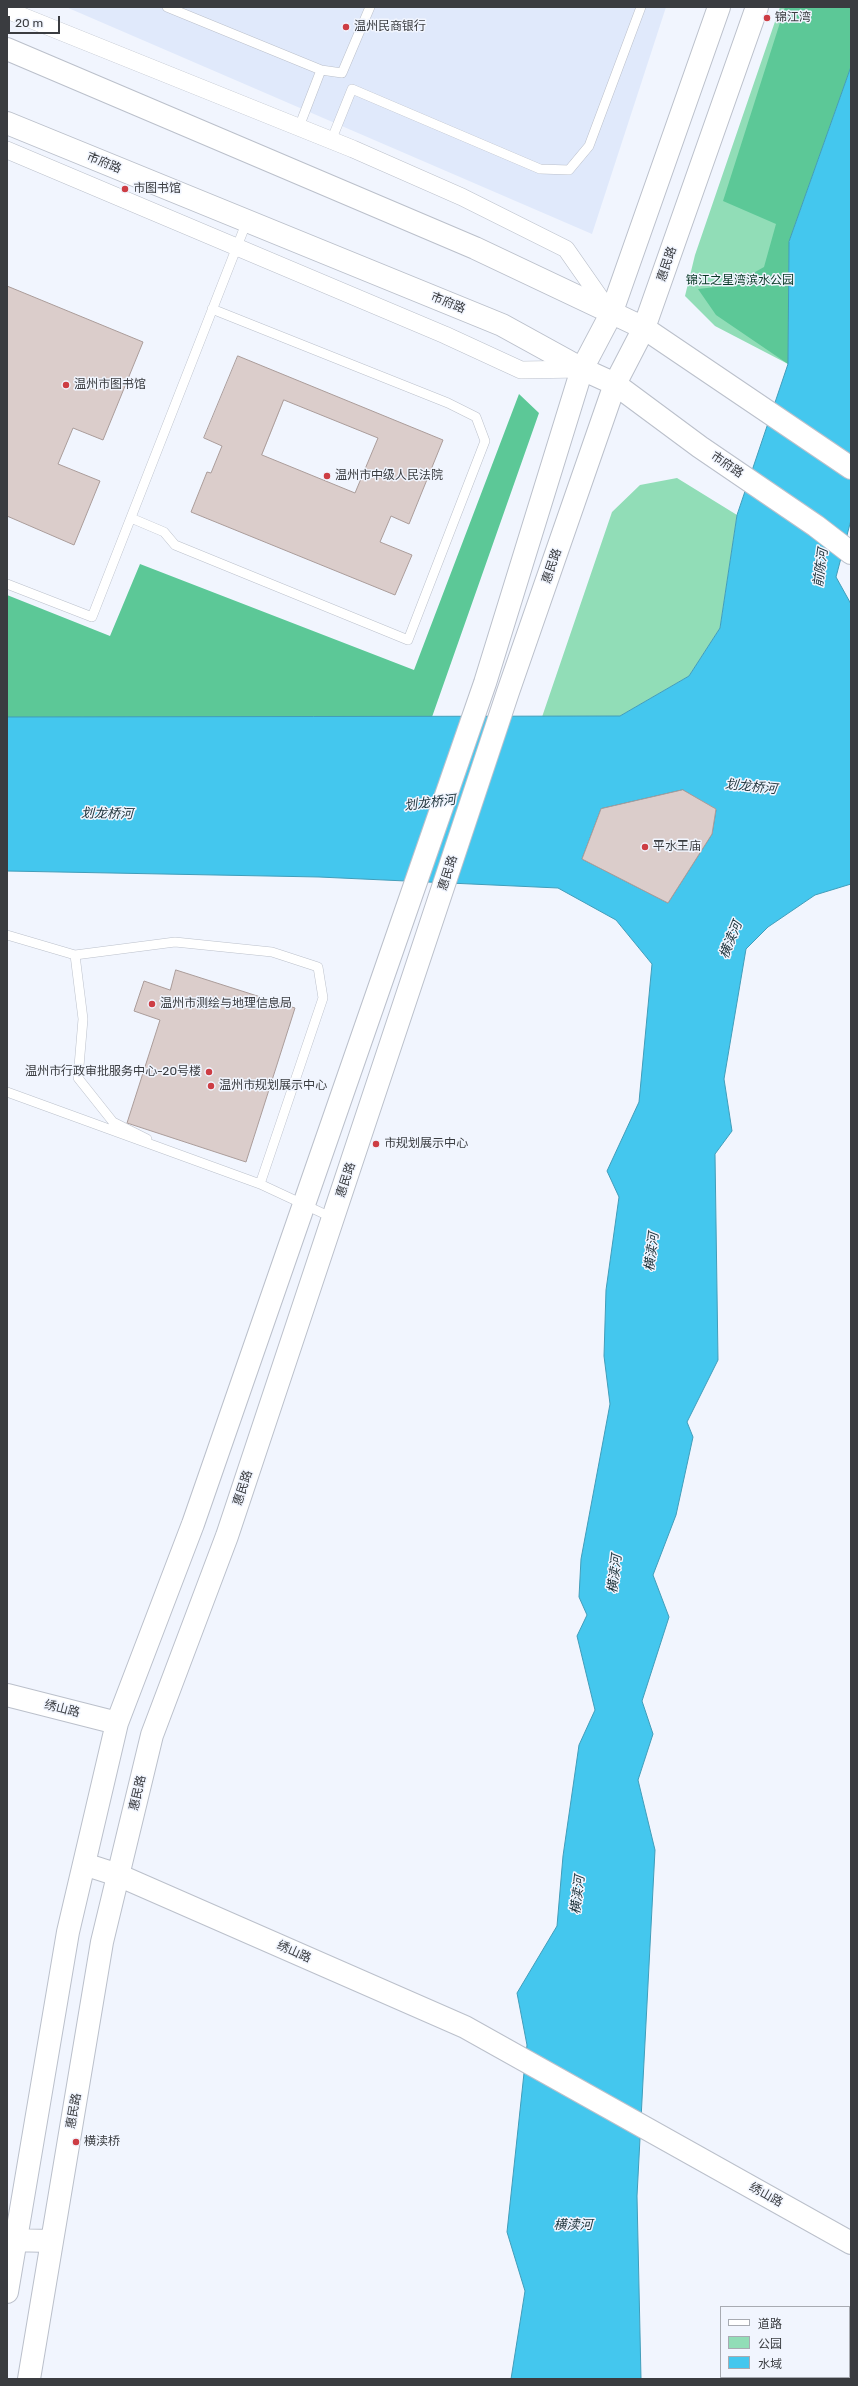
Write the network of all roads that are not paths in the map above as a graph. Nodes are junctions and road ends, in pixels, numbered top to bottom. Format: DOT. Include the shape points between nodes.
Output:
graph roads {
  1 [pos="167,7"];
  2 [pos="370,7"];
  3 [pos="641,7"];
  4 [pos="719,7"];
  5 [pos="757,7"];
  6 [pos="7,10"];
  7 [pos="7,49"];
  8 [pos="321,70"];
  9 [pos="7,123"];
  10 [pos="299,127"];
  11 [pos="331,140"];
  12 [pos="7,150"];
  13 [pos="246,221"];
  14 [pos="236,248"];
  15 [pos="212,309"];
  16 [pos="611,314"];
  17 [pos="644,328"];
  18 [pos="582,369"];
  19 [pos="615,384"];
  20 [pos="851,468"];
  21 [pos="130,518"];
  22 [pos="851,553"];
  23 [pos="7,584"];
  24 [pos="7,935"];
  25 [pos="74,955"];
  26 [pos="7,1092"];
  27 [pos="182,1156"];
  28 [pos="260,1184"];
  29 [pos="304,1205"];
  30 [pos="334,1218"];
  31 [pos="7,1696"];
  32 [pos="117,1723"];
  33 [pos="84,1864"];
  34 [pos="118,1875"];
  35 [pos="11,2240"];
  36 [pos="52,2241"];
  37 [pos="851,2243"];
  38 [pos="7,2292"];
  39 [pos="29,2379"];
  1 -- 8 [label="lane"];
  2 -- 8 [label="lane" via="342,73"];
  3 -- 11 [label="lane" via="589,146 569,170 540,169 352,89"];
  4 -- 16 [label="main road"];
  5 -- 17 [label="main road, 惠民路"];
  6 -- 10 [label="street"];
  7 -- 16 [label="main road" via="475,248"];
  8 -- 10 [label="lane"];
  9 -- 13 [label="main road, 市府路"];
  10 -- 11 [label="street"];
  11 -- 16 [label="street" via="462,197 566,249"];
  12 -- 14 [label="street"];
  13 -- 14 [label="lane"];
  13 -- 18 [label="main road, 市府路" via="502,325"];
  14 -- 15 [label="lane"];
  14 -- 18 [label="street" via="445,335 521,370"];
  15 -- 21 [label="lane"];
  15 -- 21 [label="lane" via="448,402 476,417 485,441 408,640 175,545 164,532"];
  16 -- 17 [label="main road"];
  16 -- 18 [label="main road"];
  17 -- 19 [label="main road, 惠民路"];
  17 -- 20 [label="main road"];
  18 -- 19 [label="main road, 市府路"];
  18 -- 29 [label="main road" via="485,683"];
  19 -- 22 [label="main road, 市府路"];
  19 -- 30 [label="main road, 惠民路" via="508,692"];
  21 -- 23 [label="lane" via="92,617"];
  24 -- 25 [label="lane"];
  25 -- 27 [label="lane" via="83,1019 78,1078 113,1122"];
  25 -- 28 [label="lane" via="174,942 272,952 318,967 323,998"];
  26 -- 27 [label="lane"];
  27 -- 28 [label="lane"];
  28 -- 29 [label="lane"];
  29 -- 30 [label="lane"];
  29 -- 32 [label="main road" via="193,1524"];
  30 -- 34 [label="main road, 惠民路" via="227,1536 152,1735"];
  31 -- 32 [label="main road, 绣山路"];
  32 -- 33 [label="main road"];
  33 -- 34 [label="main road, 绣山路"];
  33 -- 35 [label="main road" via="68,1932"];
  34 -- 36 [label="main road, 惠民路" via="102,1942"];
  34 -- 37 [label="main road, 绣山路" via="465,2027"];
  35 -- 36 [label="main road"];
  35 -- 38 [label="main road"];
  36 -- 39 [label="main road, 惠民路"];
}
